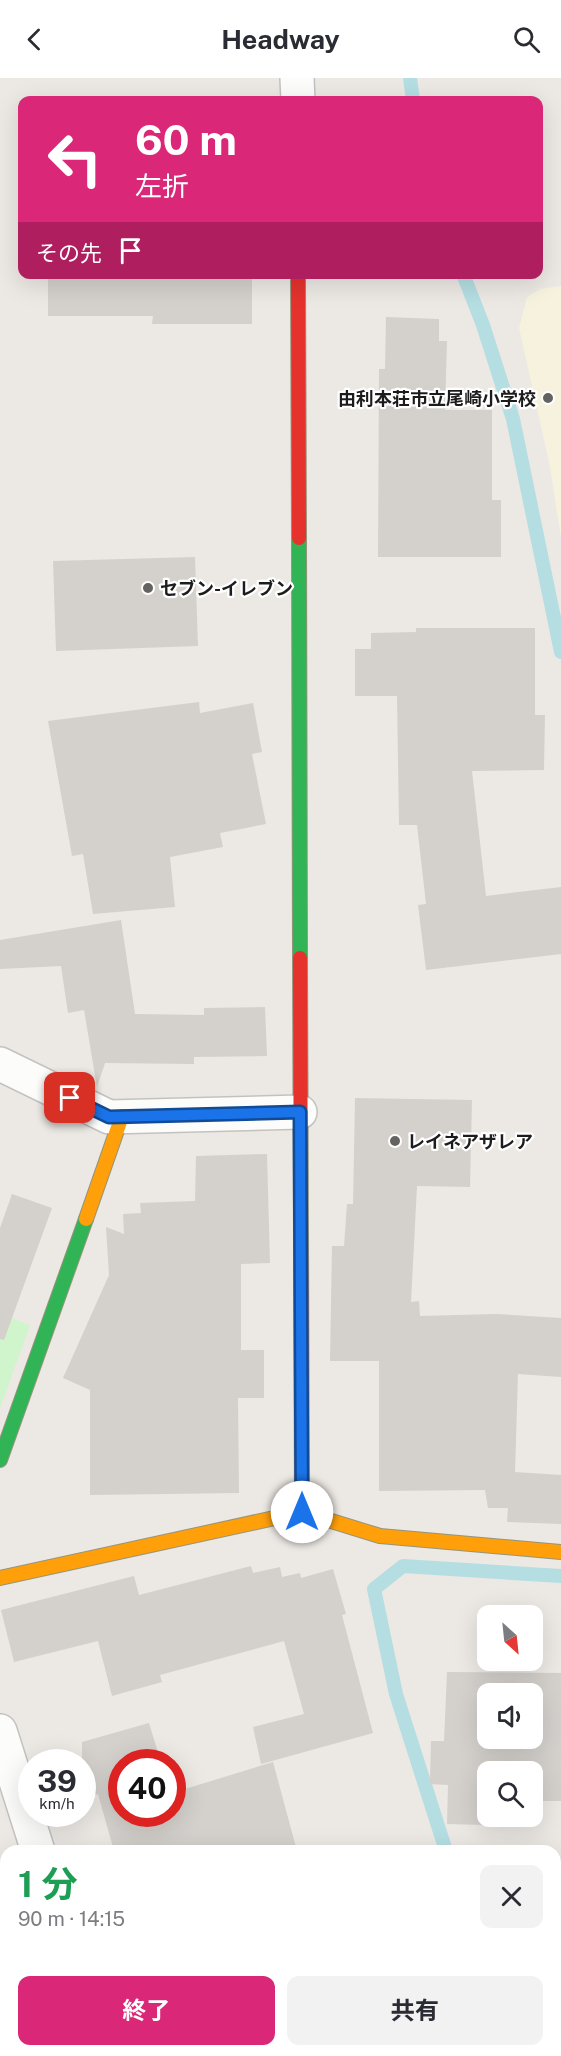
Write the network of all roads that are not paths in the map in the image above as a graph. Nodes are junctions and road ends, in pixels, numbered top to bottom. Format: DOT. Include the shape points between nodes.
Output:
graph roads {
  1 [pos="297,78"];
  2 [pos="298,96"];
  3 [pos="298,279"];
  4 [pos="0,1064"];
  5 [pos="300,1112"];
  6 [pos="122,1116"];
  7 [pos="0,1460"];
  8 [pos="302,1512"];
  9 [pos="561,1552"];
  10 [pos="0,1578"];
  11 [pos="0,1731"];
  12 [pos="36,1845"];
  1 -- 2 [label="street"];
  3 -- 5 [label="street"];
  4 -- 6 [label="street" via="109,1117"];
  5 -- 6 [label="street"];
  5 -- 8 [label="street"];
  6 -- 7 [label="street"];
  8 -- 9 [label="street" via="380,1536"];
  8 -- 10 [label="street"];
  11 -- 12 [label="street"];
}
